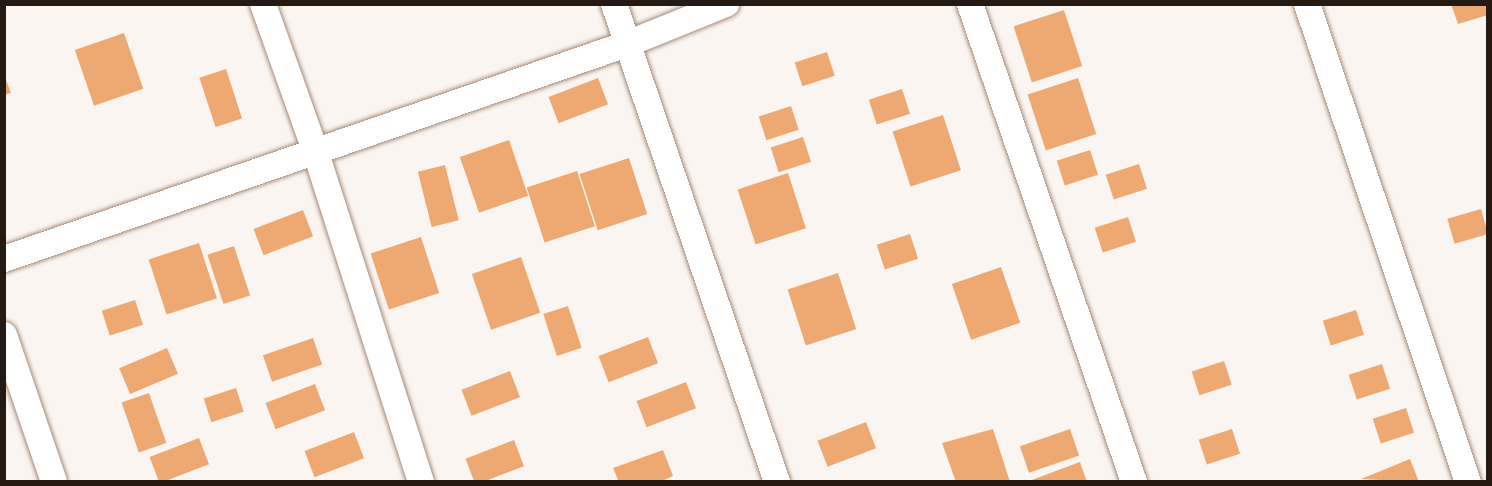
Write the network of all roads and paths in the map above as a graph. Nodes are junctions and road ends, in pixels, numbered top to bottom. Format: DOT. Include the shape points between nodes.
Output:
graph roads {
  1 [pos="263,4"];
  2 [pos="614,4"];
  3 [pos="726,4"];
  4 [pos="970,4"];
  5 [pos="1307,4"];
  6 [pos="627,44"];
  7 [pos="316,153"];
  8 [pos="4,259"];
  9 [pos="4,335"];
  10 [pos="54,482"];
  11 [pos="421,482"];
  12 [pos="777,482"];
  13 [pos="1134,482"];
  14 [pos="1468,482"];
  1 -- 7 [label="street"];
  2 -- 6 [label="street"];
  3 -- 6 [label="street"];
  4 -- 13 [label="street"];
  5 -- 14 [label="street"];
  6 -- 7 [label="street"];
  6 -- 12 [label="street"];
  7 -- 8 [label="street"];
  7 -- 11 [label="street"];
  9 -- 10 [label="street"];
}
